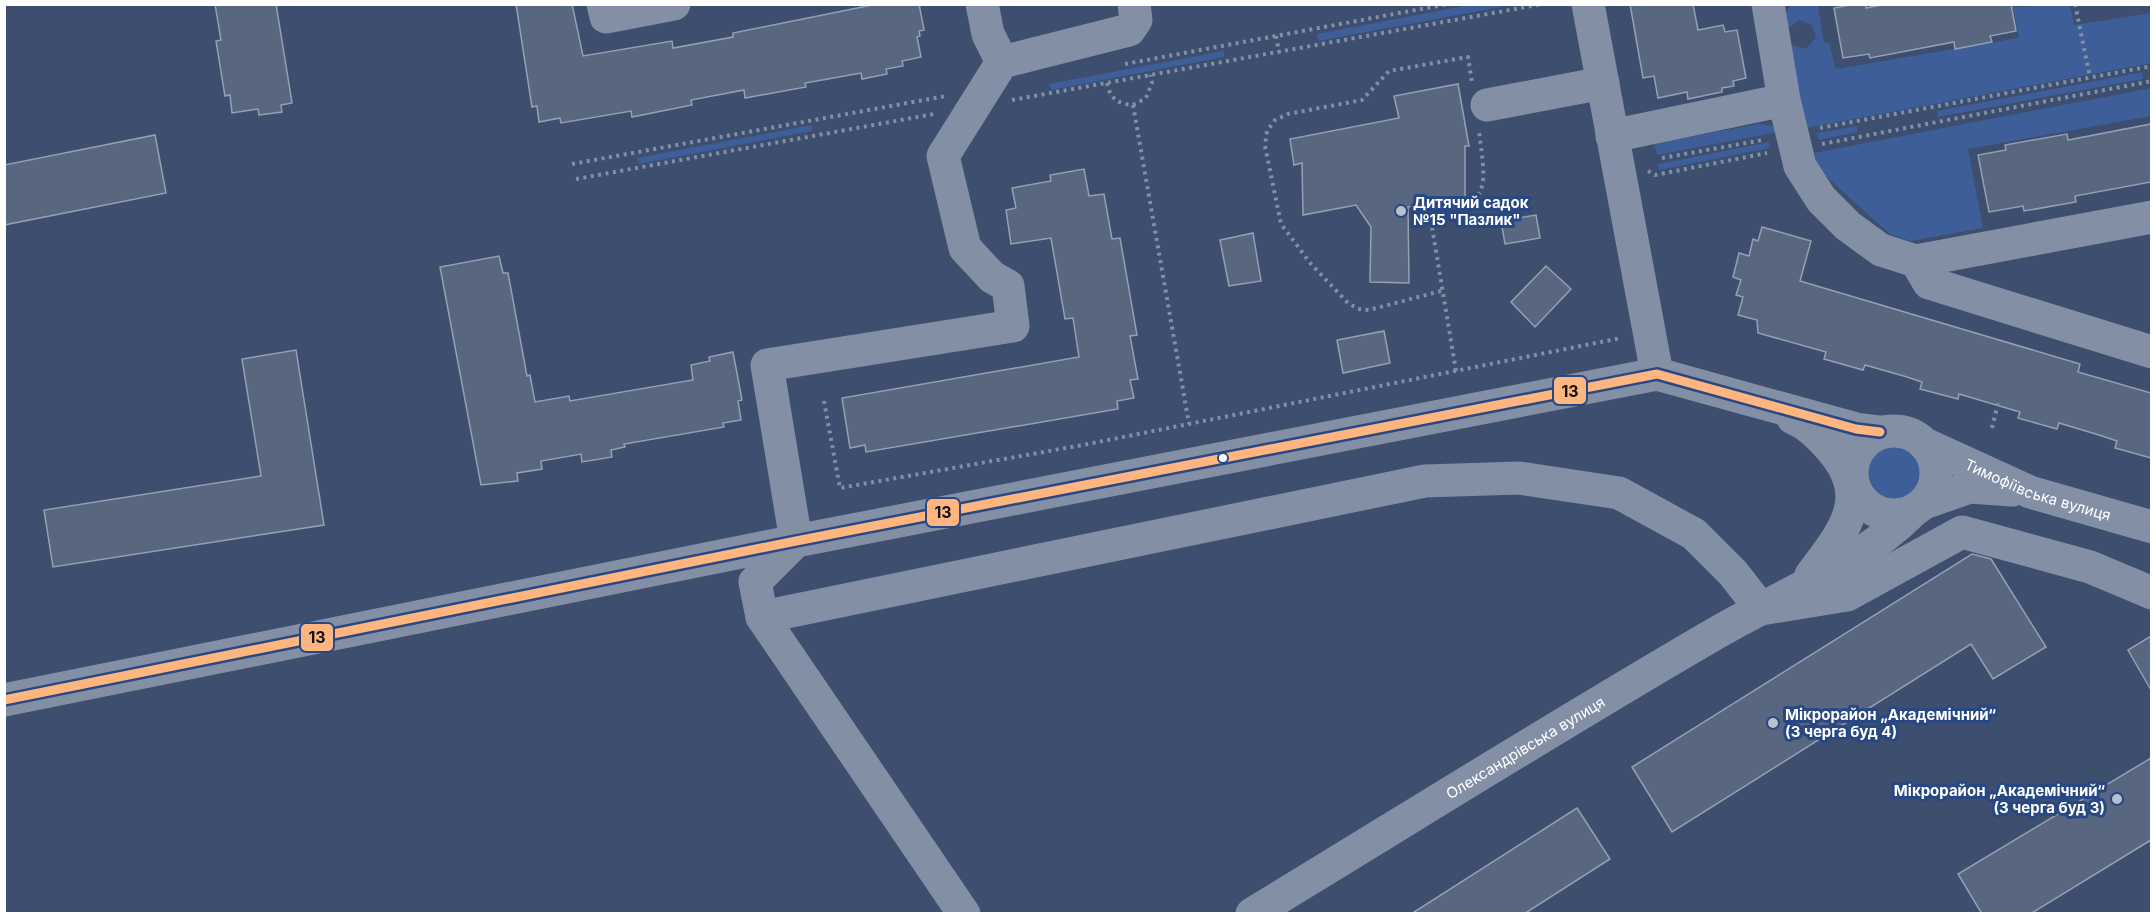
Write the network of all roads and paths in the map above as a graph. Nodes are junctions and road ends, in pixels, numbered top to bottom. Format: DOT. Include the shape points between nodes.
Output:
graph roads {
  1 [pos="603,4"];
  2 [pos="674,4"];
  3 [pos="982,4"];
  4 [pos="1134,4"];
  5 [pos="1448,4"];
  6 [pos="1543,4"];
  7 [pos="1588,4"];
  8 [pos="1768,4"];
  9 [pos="2074,4"];
  10 [pos="1276,36"];
  11 [pos="1279,52"];
  12 [pos="1002,62"];
  13 [pos="1117,65"];
  14 [pos="2151,66"];
  15 [pos="1150,75"];
  16 [pos="2090,78"];
  17 [pos="2151,81"];
  18 [pos="1107,83"];
  19 [pos="1603,83"];
  20 [pos="979,98"];
  21 [pos="1784,100"];
  22 [pos="1133,105"];
  23 [pos="1479,106"];
  24 [pos="1816,129"];
  25 [pos="1612,136"];
  26 [pos="1767,139"];
  27 [pos="1814,141"];
  28 [pos="1774,148"];
  29 [pos="1652,160"];
  30 [pos="572,164"];
  31 [pos="1645,169"];
  32 [pos="576,179"];
  33 [pos="2151,217"];
  34 [pos="1916,261"];
  35 [pos="1441,291"];
  36 [pos="1629,336"];
  37 [pos="2151,352"];
  38 [pos="1456,371"];
  39 [pos="1657,374"];
  40 [pos="1999,399"];
  41 [pos="824,401"];
  42 [pos="1758,403"];
  43 [pos="1189,424"];
  44 [pos="1992,428"];
  45 [pos="1880,432"];
  46 [pos="1927,446"];
  47 [pos="1852,483"];
  48 [pos="2030,492"];
  49 [pos="1918,507"];
  50 [pos="2151,528"];
  51 [pos="796,541"];
  52 [pos="1801,588"];
  53 [pos="2151,593"];
  54 [pos="1761,609"];
  55 [pos="762,617"];
  56 [pos="4,700"];
  57 [pos="964,914"];
  58 [pos="1252,914"];
  1 -- 2 [label="street" via="606,17"];
  3 -- 12 [label="street" via="988,34"];
  4 -- 12 [label="street" via="1136,20 1129,30"];
  5 -- 10 [label="path"];
  6 -- 11 [label="path"];
  7 -- 19 [label="street"];
  8 -- 21 [label="street"];
  9 -- 16 [label="path"];
  10 -- 11 [label="path"];
  10 -- 13 [label="path"];
  11 -- 15 [label="path"];
  12 -- 20 [label="street"];
  14 -- 16 [label="path"];
  15 -- 18 [label="path"];
  15 -- 22 [label="path" via="1152,83 1146,98"];
  16 -- 24 [label="path"];
  17 -- 27 [label="path" via="1820,144"];
  18 -- 20 [label="path"];
  18 -- 22 [label="path" via="1115,100"];
  19 -- 23 [label="street"];
  19 -- 25 [label="street"];
  20 -- 30 [label="path"];
  20 -- 32 [label="path"];
  20 -- 51 [label="street" via="943,156 965,248 992,277 1008,286 1013,326 767,364"];
  21 -- 25 [label="street"];
  21 -- 34 [label="street" via="1800,166 1821,199 1848,226 1881,250"];
  22 -- 43 [label="path"];
  23 -- 35 [label="path" via="1485,180 1478,196 1467,207 1431,227"];
  23 -- 35 [label="path" via="1468,57 1389,71 1362,100 1288,114 1275,120 1267,131 1265,146 1281,224 1348,303 1369,310"];
  25 -- 39 [label="street"];
  26 -- 29 [label="path"];
  28 -- 31 [label="path" via="1770,153 1655,175"];
  33 -- 34 [label="street"];
  34 -- 37 [label="street" via="1929,283"];
  35 -- 38 [label="path"];
  36 -- 38 [label="path"];
  38 -- 43 [label="path"];
  39 -- 42 [label="street"];
  39 -- 51 [label="street"];
  40 -- 44 [label="path"];
  41 -- 43 [label="path" via="840,488"];
  42 -- 45 [label="street"];
  42 -- 47 [label="street" via="1805,423 1838,457"];
  45 -- 46 [label="street" via="1906,432"];
  45 -- 47 [label="street" via="1869,438 1854,458"];
  46 -- 48 [label="street, Тимофіївська вулиця"];
  46 -- 49 [label="street" via="1937,468 1936,482"];
  47 -- 49 [label="street" via="1857,495 1876,511 1888,515"];
  47 -- 52 [label="street" via="1851,509 1843,533"];
  48 -- 49 [label="street" via="1970,487"];
  48 -- 50 [label="street, Тимофіївська вулиця"];
  49 -- 52 [label="street, Олександрівська вулиця" via="1891,533"];
  51 -- 55 [label="street" via="755,582"];
  51 -- 56 [label="street"];
  52 -- 54 [label="street, Олександрівська вулиця"];
  53 -- 54 [label="street" via="2090,567 1962,532 1846,595"];
  54 -- 55 [label="street" via="1733,573 1694,534 1619,493 1519,478 1425,481"];
  54 -- 58 [label="street, Олександрівська вулиця"];
  55 -- 57 [label="street"];
}
